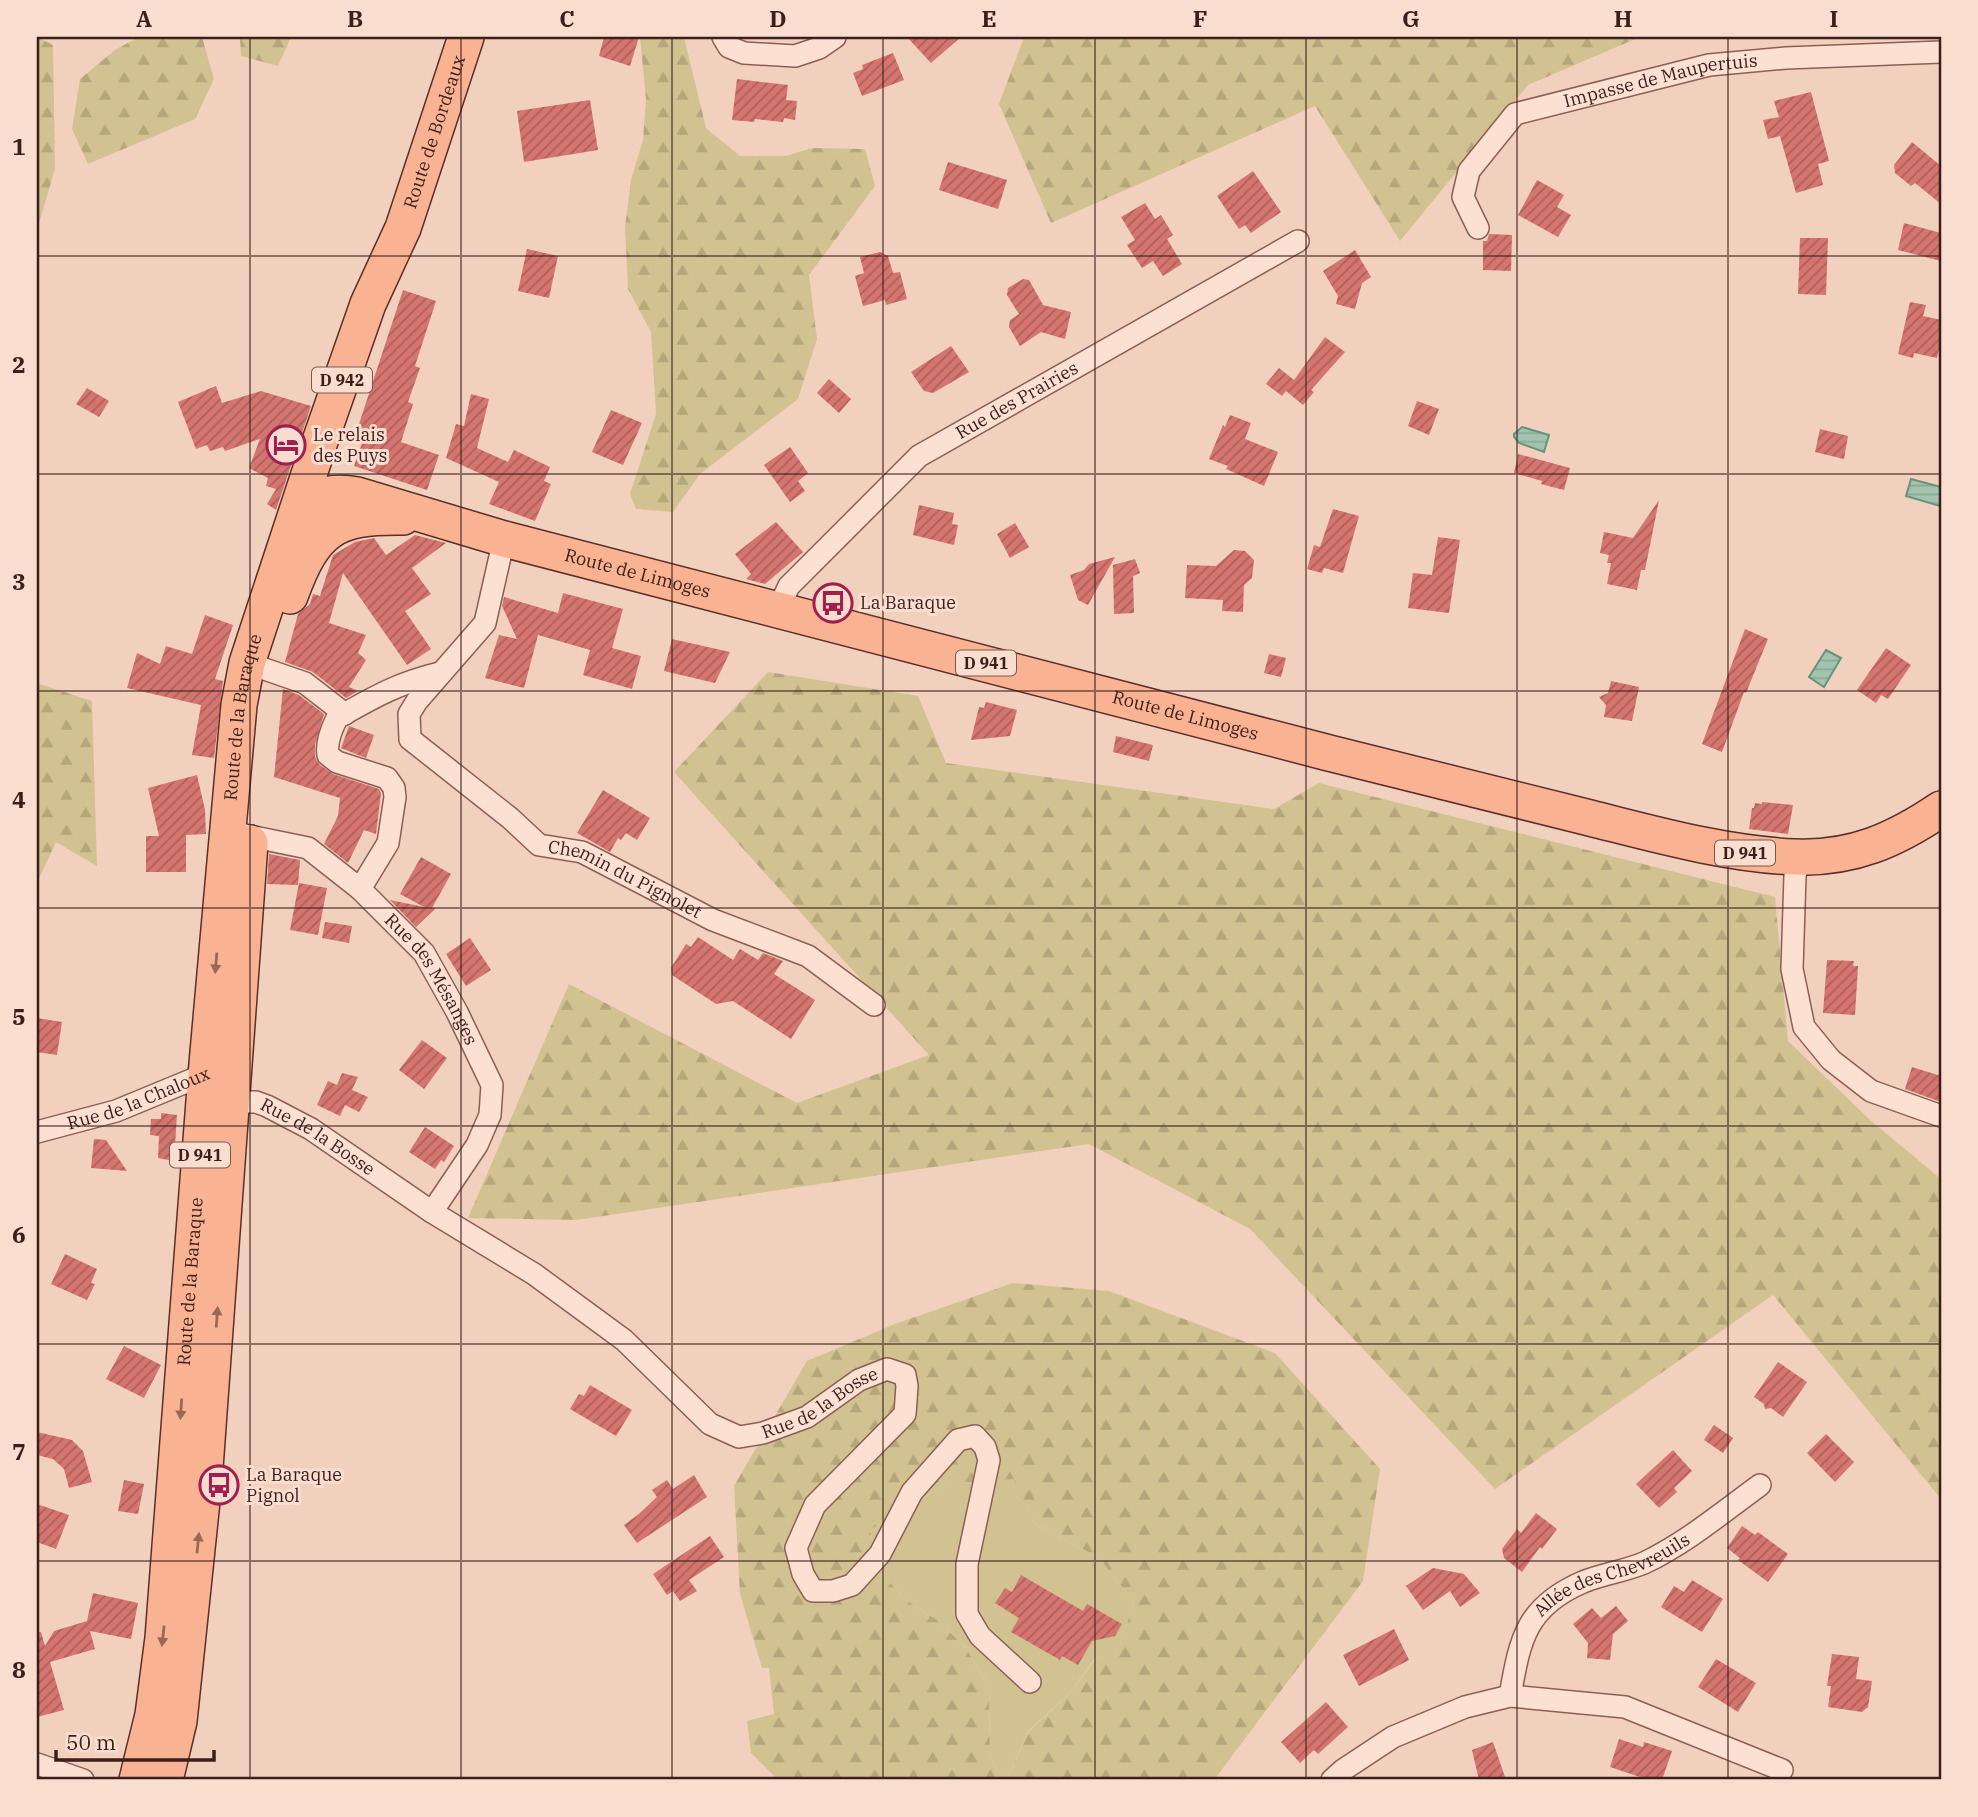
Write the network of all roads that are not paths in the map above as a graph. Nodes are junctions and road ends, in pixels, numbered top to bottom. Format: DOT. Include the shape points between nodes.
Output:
graph roads {
  1 [pos="466,37"];
  2 [pos="723,37"];
  3 [pos="835,37"];
  4 [pos="1941,52"];
  5 [pos="402,228"];
  6 [pos="1478,228"];
  7 [pos="1297,242"];
  8 [pos="335,451"];
  9 [pos="318,497"];
  10 [pos="354,508"];
  11 [pos="290,536"];
  12 [pos="505,539"];
  13 [pos="778,609"];
  14 [pos="257,666"];
  15 [pos="440,673"];
  16 [pos="345,714"];
  17 [pos="1941,809"];
  18 [pos="239,834"];
  19 [pos="1799,857"];
  20 [pos="360,888"];
  21 [pos="874,1005"];
  22 [pos="235,1056"];
  23 [pos="206,1075"];
  24 [pos="231,1102"];
  25 [pos="1941,1116"];
  26 [pos="37,1132"];
  27 [pos="432,1212"];
  28 [pos="1760,1485"];
  29 [pos="1030,1682"];
  30 [pos="1510,1696"];
  31 [pos="37,1764"];
  32 [pos="1782,1770"];
  33 [pos="83,1780"];
  34 [pos="137,1780"];
  35 [pos="165,1780"];
  36 [pos="1332,1780"];
  1 -- 5 [label="main road, Route de Bordeaux / D 942"];
  2 -- 3 [label="street" via="729,47 744,53 795,56"];
  4 -- 6 [label="street, Impasse de Maupertuis" via="1709,65 1515,114 1469,171 1463,197"];
  5 -- 8 [label="main road, Route de Bordeaux / D 942" via="385,310"];
  5 -- 9 [label="main road" via="320,474"];
  5 -- 11 [label="main road, Route de Bordeaux / D 942" via="368,304"];
  7 -- 13 [label="street, Rue des Prairies" via="919,456 789,586"];
  8 -- 9 [label="main road, D 942"];
  8 -- 10 [label="main road" via="338,479"];
  9 -- 10 [label="main road" via="332,513"];
  9 -- 11 [label="main road, D 941" via="303,510"];
  9 -- 14 [label="main road, Route de la Baraque / D 941" via="290,564"];
  10 -- 12 [label="main road, Route de Limoges / D 941" via="370,517 429,518"];
  10 -- 14 [label="main road, D 941" via="325,533 307,557"];
  11 -- 14 [label="main road, Route de la Baraque / D 941"];
  12 -- 13 [label="main road, Route de Limoges / D 941"];
  12 -- 15 [label="street, Chemin du Pignolet" via="485,623"];
  13 -- 19 [label="main road, Route de Limoges / D 941" via="1699,846"];
  14 -- 16 [label="street" via="305,683"];
  14 -- 18 [label="main road, Route de la Baraque / D 941" via="239,705"];
  15 -- 16 [label="street" via="367,699"];
  15 -- 21 [label="street, Chemin du Pignolet" via="409,714 410,739 539,845 582,852 713,920 808,956"];
  16 -- 20 [label="street" via="335,723 328,755 387,778 395,797 388,843"];
  17 -- 19 [label="main road, Route de Limoges / D 941" via="1877,846"];
  18 -- 20 [label="street, Rue des Mésanges" via="308,848"];
  18 -- 22 [label="main road, Route de la Baraque / D 941" via="233,914 243,947"];
  18 -- 23 [label="main road, Route de la Baraque / D 941, one-way"];
  19 -- 25 [label="street" via="1792,969 1804,1027 1831,1060 1871,1091"];
  20 -- 27 [label="street, Rue des Mésanges" via="424,953 492,1085 490,1115 477,1145"];
  22 -- 23 [label="street, Rue de la Chaloux"];
  22 -- 24 [label="main road, Route de la Baraque / D 941"];
  23 -- 26 [label="street, Rue de la Chaloux" via="116,1111"];
  23 -- 34 [label="main road, Route de la Baraque / D 941, one-way" via="163,1638 153,1715"];
  24 -- 27 [label="street, Rue de la Bosse" via="256,1102 311,1129"];
  35 -- 24 [label="main road, Route de la Baraque / D 941, one-way" via="179,1721 204,1482"];
  27 -- 29 [label="street, Rue de la Bosse" via="534,1274 624,1340 710,1424 739,1437 807,1417 859,1380 887,1369 905,1375 905,1414 815,1505 796,1548 803,1574 813,1591 852,1585 880,1554 912,1492 958,1440 975,1436 989,1460 967,1563 967,1614 980,1636"];
  28 -- 30 [label="street, Allée des Chevreuils" via="1674,1547 1555,1597 1529,1623 1518,1647"];
  30 -- 32 [label="street" via="1625,1707"];
  30 -- 36 [label="street" via="1465,1707 1393,1737"];
  31 -- 33 [label="street"];
}
